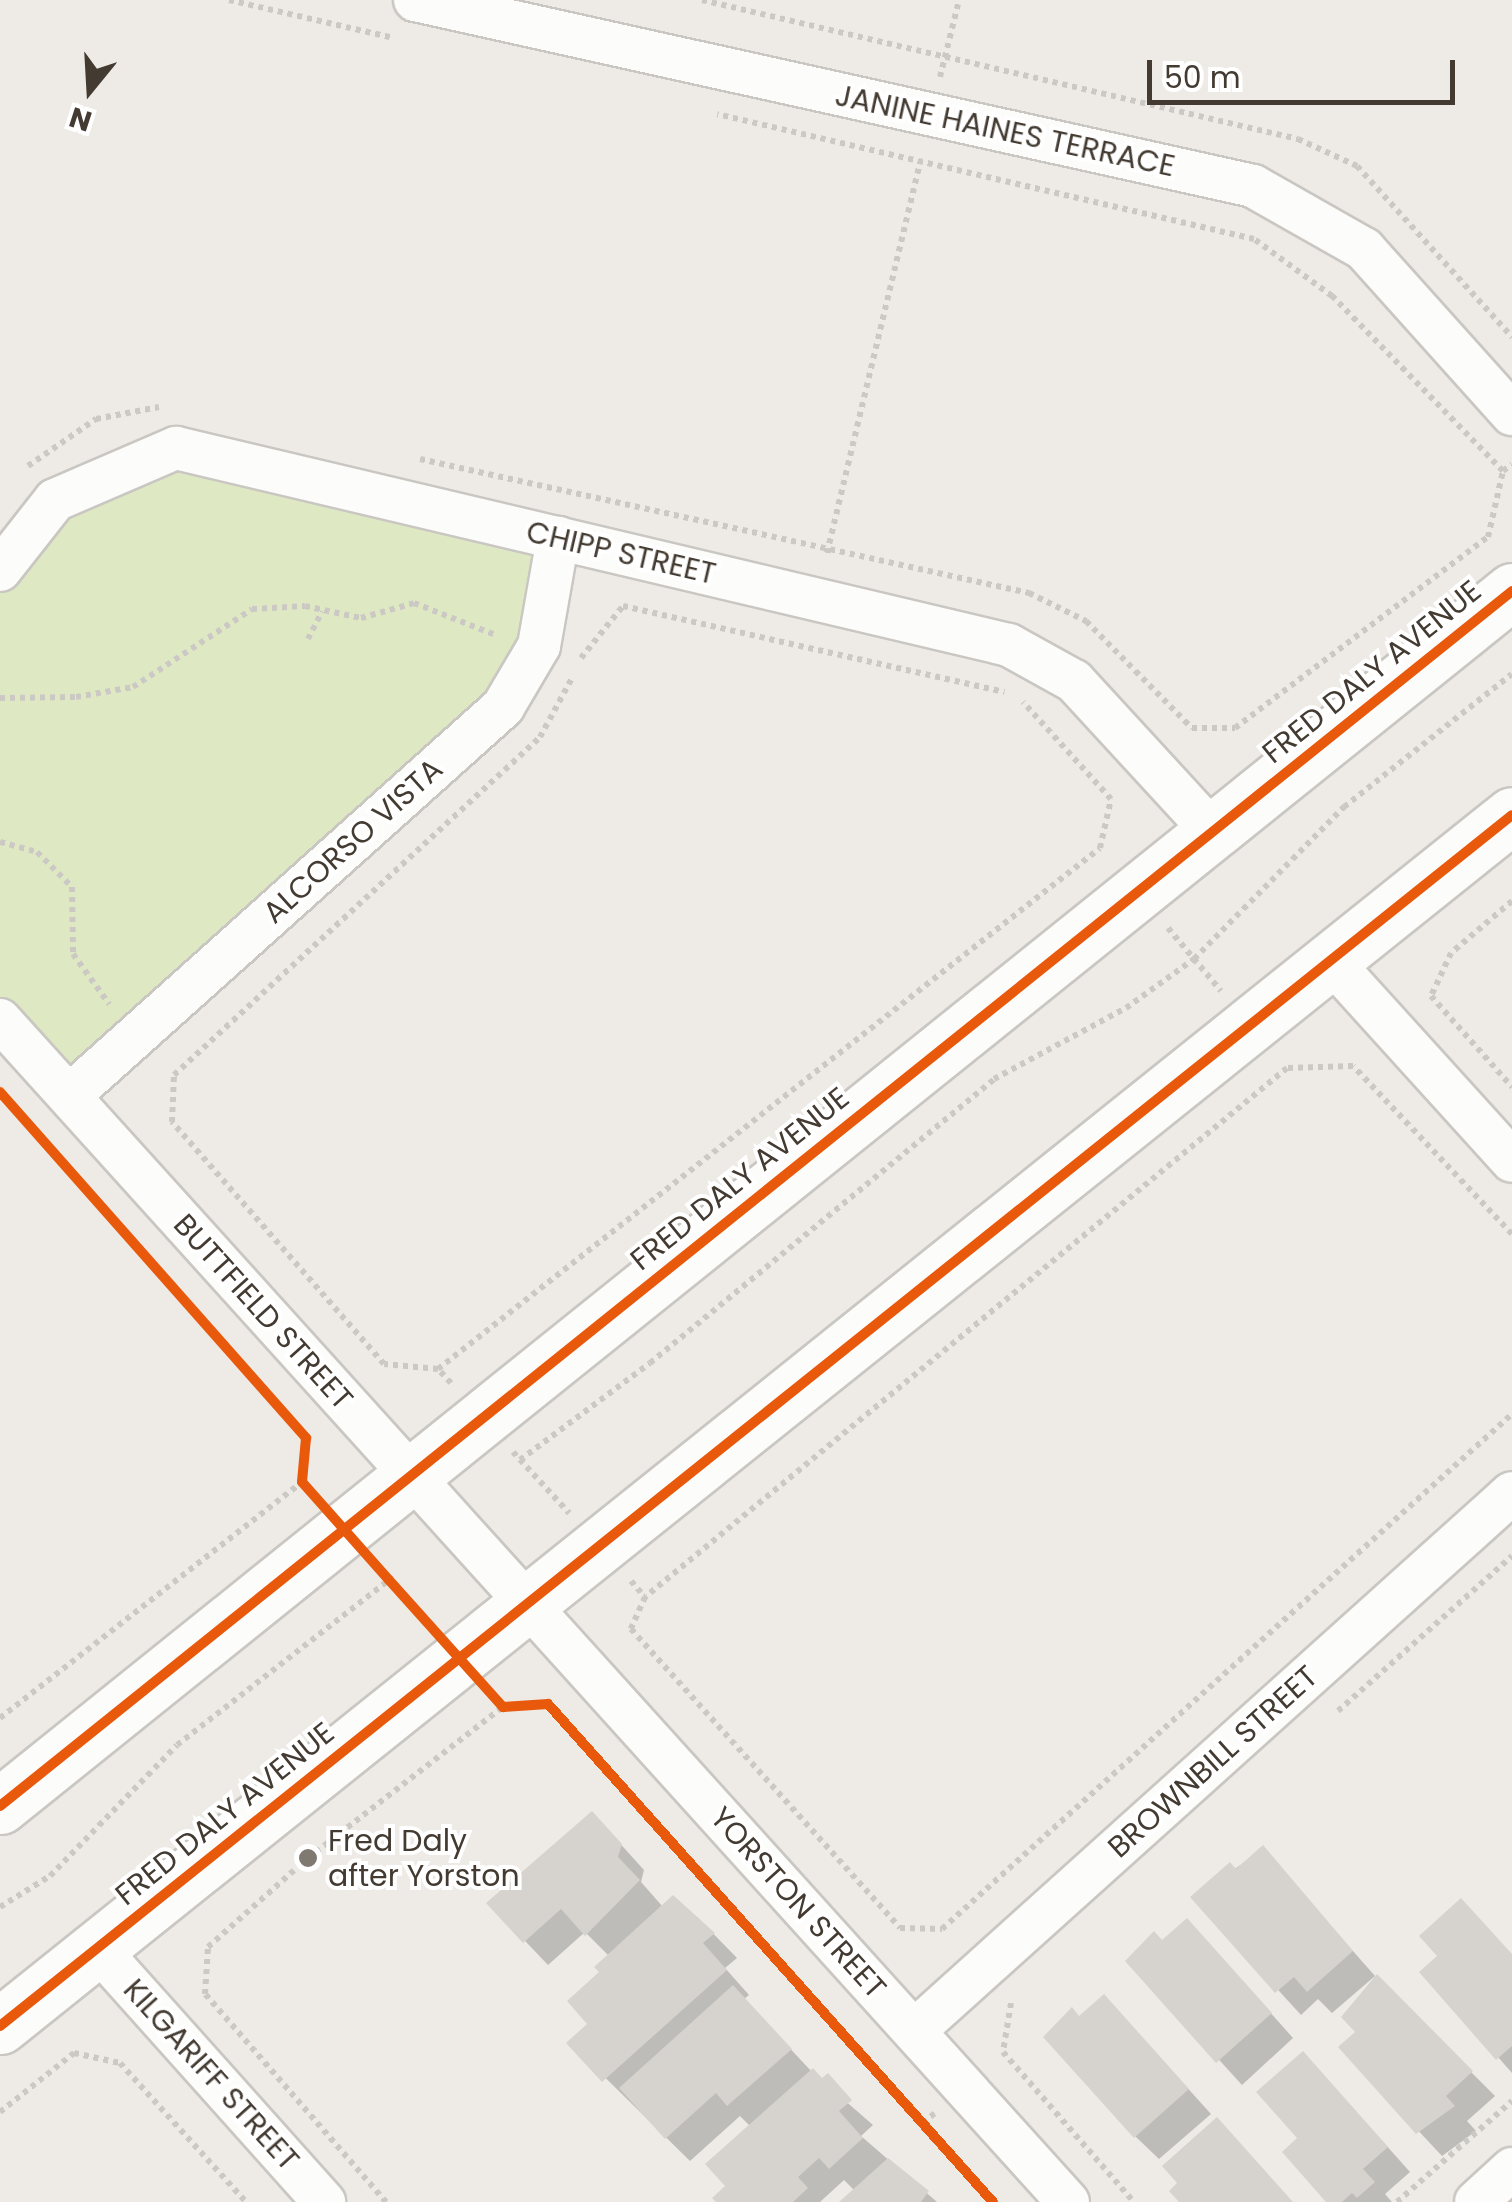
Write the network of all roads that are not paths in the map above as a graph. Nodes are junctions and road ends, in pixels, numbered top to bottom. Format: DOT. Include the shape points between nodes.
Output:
graph roads {
  1 [pos="415,0"];
  2 [pos="1512,414"];
  3 [pos="558,538"];
  4 [pos="0,570"];
  5 [pos="1512,592"];
  6 [pos="1512,814"];
  7 [pos="1213,832"];
  8 [pos="1330,960"];
  9 [pos="0,1020"];
  10 [pos="69,1096"];
  11 [pos="1512,1161"];
  12 [pos="412,1476"];
  13 [pos="1512,1492"];
  14 [pos="527,1603"];
  15 [pos="0,1806"];
  16 [pos="97,1948"];
  17 [pos="0,2026"];
  18 [pos="914,2031"];
  19 [pos="1512,2169"];
  20 [pos="324,2202"];
  21 [pos="1068,2202"];
  22 [pos="1476,2202"];
  1 -- 2 [label="street, JANINE HAINES TERRACE" via="1253,186 1364,249"];
  3 -- 4 [label="street, CHIPP STREET" via="176,448 55,500"];
  3 -- 7 [label="street, CHIPP STREET" via="1008,645 1074,682"];
  3 -- 10 [label="street, ALCORSO VISTA" via="539,646 503,707"];
  5 -- 7 [label="street, FRED DALY AVENUE"];
  6 -- 8 [label="street, FRED DALY AVENUE"];
  7 -- 12 [label="street, FRED DALY AVENUE"];
  8 -- 11 [label="street"];
  8 -- 14 [label="street, FRED DALY AVENUE"];
  9 -- 10 [label="street, BUTTFIELD STREET"];
  10 -- 12 [label="street, BUTTFIELD STREET"];
  12 -- 14 [label="street, BUTTFIELD STREET"];
  12 -- 15 [label="street, FRED DALY AVENUE"];
  13 -- 18 [label="street, BROWNBILL STREET"];
  14 -- 16 [label="street, FRED DALY AVENUE"];
  14 -- 18 [label="street, YORSTON STREET"];
  16 -- 17 [label="street, FRED DALY AVENUE"];
  16 -- 20 [label="street, KILGARIFF STREET"];
  18 -- 21 [label="street, YORSTON STREET"];
  19 -- 22 [label="street"];
}
